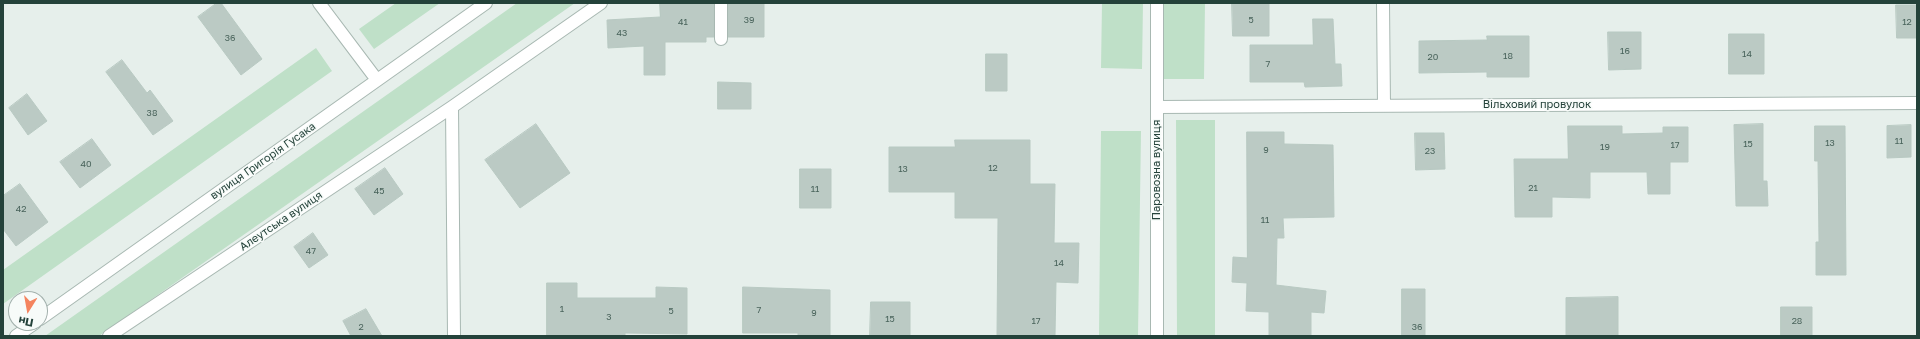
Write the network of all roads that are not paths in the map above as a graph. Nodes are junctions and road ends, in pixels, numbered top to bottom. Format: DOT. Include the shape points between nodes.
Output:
graph roads {
  1 [pos="319,3"];
  2 [pos="486,3"];
  3 [pos="601,3"];
  4 [pos="721,3"];
  5 [pos="1157,3"];
  6 [pos="1383,3"];
  7 [pos="721,39"];
  8 [pos="377,80"];
  9 [pos="1917,104"];
  10 [pos="1384,106"];
  11 [pos="452,107"];
  12 [pos="1157,107"];
  13 [pos="48,313"];
  14 [pos="109,336"];
  15 [pos="454,336"];
  16 [pos="1157,336"];
  1 -- 8 [label="street"];
  2 -- 8 [label="street, вулиця Григорія Гусака"];
  3 -- 11 [label="street, Алеутська вулиця"];
  4 -- 7 [label="street"];
  5 -- 12 [label="street, Паровозна вулиця"];
  6 -- 10 [label="street"];
  8 -- 13 [label="street, вулиця Григорія Гусака"];
  9 -- 10 [label="street, Вільховий провулок"];
  10 -- 12 [label="street, Вільховий провулок"];
  11 -- 14 [label="street, Алеутська вулиця"];
  11 -- 15 [label="street"];
  12 -- 16 [label="street, Паровозна вулиця"];
}
